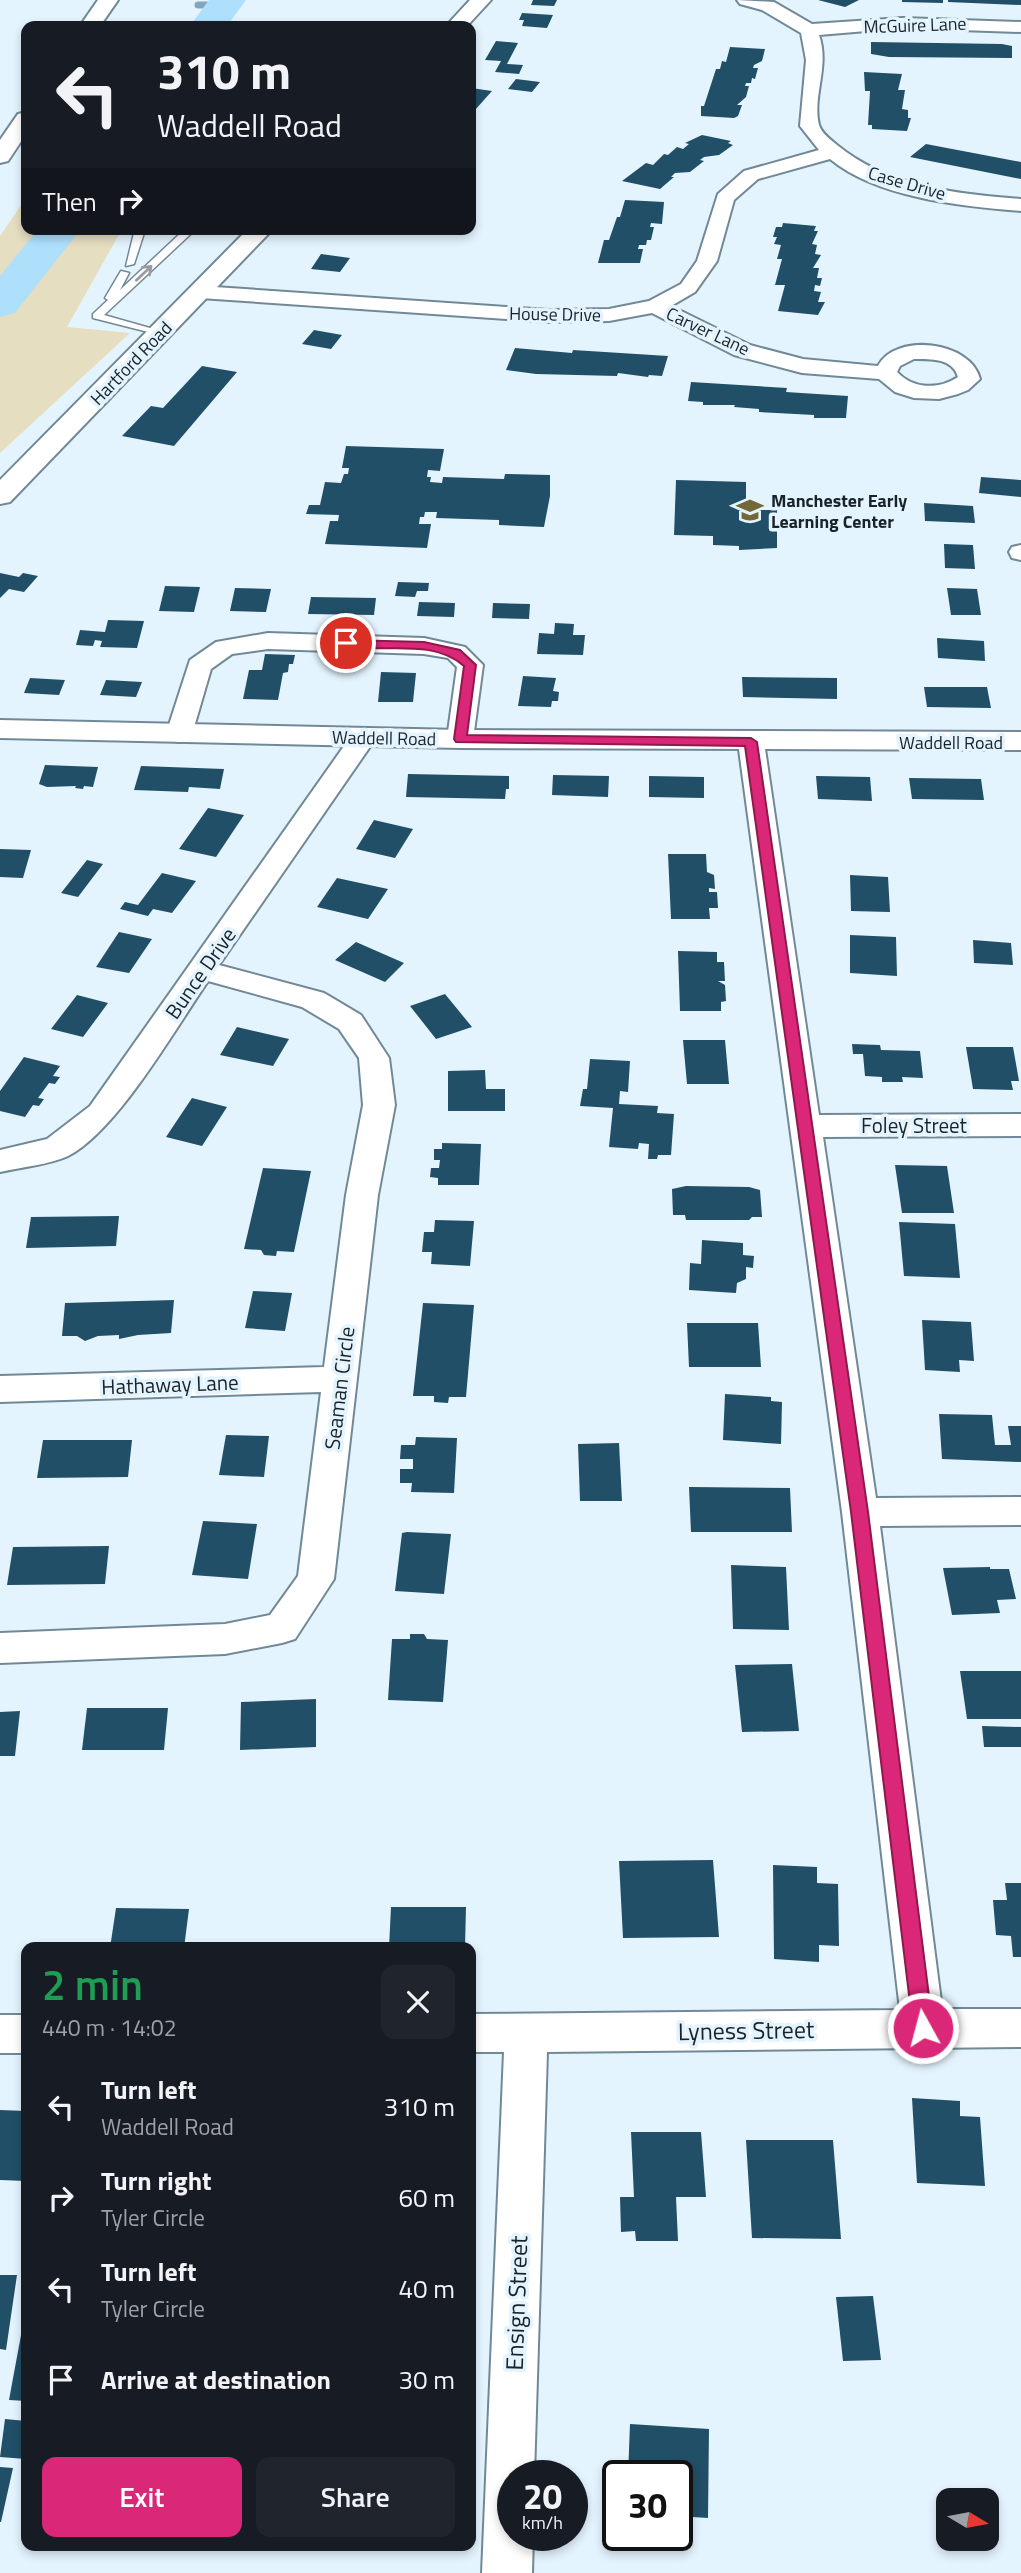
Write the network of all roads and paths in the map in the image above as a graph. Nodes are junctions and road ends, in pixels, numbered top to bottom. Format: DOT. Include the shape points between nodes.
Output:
graph roads {
  1 [pos="108,0"];
  2 [pos="481,0"];
  3 [pos="746,0"];
  4 [pos="93,21"];
  5 [pos="461,21"];
  6 [pos="1021,27"];
  7 [pos="809,30"];
  8 [pos="21,126"];
  9 [pos="832,152"];
  10 [pos="0,156"];
  11 [pos="1021,205"];
  12 [pos="138,235"];
  13 [pos="184,235"];
  14 [pos="255,235"];
  15 [pos="200,292"];
  16 [pos="655,306"];
  17 [pos="104,309"];
  18 [pos="160,334"];
  19 [pos="886,373"];
  20 [pos="0,496"];
  21 [pos="0,729"];
  22 [pos="179,734"];
  23 [pos="363,738"];
  24 [pos="460,739"];
  25 [pos="1021,741"];
  26 [pos="751,742"];
  27 [pos="201,970"];
  28 [pos="1021,1125"];
  29 [pos="806,1126"];
  30 [pos="0,1161"];
  31 [pos="341,1379"];
  32 [pos="0,1389"];
  33 [pos="1021,1511"];
  34 [pos="860,1512"];
  35 [pos="0,1648"];
  36 [pos="923,2028"];
  37 [pos="1021,2028"];
  38 [pos="476,2033"];
  39 [pos="526,2033"];
  40 [pos="0,2034"];
  41 [pos="21,2034"];
  42 [pos="507,2573"];
  1 -- 4 [label="main road"];
  2 -- 5 [label="main road"];
  3 -- 7 [label="street" via="768,6"];
  6 -- 7 [label="street, McGuire Lane" via="902,23"];
  7 -- 9 [label="street, Case Drive" via="816,53 809,102 811,130"];
  8 -- 10 [label="main road"];
  9 -- 11 [label="street, Case Drive" via="873,176 921,191"];
  9 -- 16 [label="street, House Drive" via="751,175 725,198 707,261 688,288"];
  12 -- 17 [label="lane"];
  17 -- 13 [label="lane, one-way"];
  14 -- 15 [label="main road, Hartford Road"];
  15 -- 16 [label="street, House Drive" via="549,316 608,315"];
  15 -- 18 [label="main road, Hartford Road"];
  16 -- 19 [label="street, Carver Lane" via="742,350 802,366"];
  17 -- 18 [label="lane" via="97,316"];
  18 -- 20 [label="main road, Hartford Road"];
  21 -- 22 [label="main road, Waddell Road"];
  22 -- 23 [label="main road, Waddell Road"];
  22 -- 24 [label="street" via="200,665 225,646 268,641 424,646 456,652 470,665"];
  23 -- 24 [label="main road, Waddell Road"];
  23 -- 27 [label="street, Bunce Drive"];
  24 -- 26 [label="main road, Waddell Road"];
  25 -- 26 [label="main road, Waddell Road"];
  26 -- 29 [label="street"];
  27 -- 30 [label="street, Bunce Drive" via="101,1113 57,1148"];
  27 -- 31 [label="street, Seaman Circle" via="313,1000 350,1022 374,1058 379,1105 362,1195"];
  28 -- 29 [label="street, Foley Street"];
  29 -- 34 [label="street"];
  31 -- 32 [label="street, Hathaway Lane"];
  31 -- 35 [label="street, Seaman Circle" via="316,1579 282,1628 225,1639"];
  33 -- 34 [label="street"];
  34 -- 36 [label="street"];
  36 -- 37 [label="street, Lyness Street"];
  36 -- 39 [label="street, Lyness Street"];
  38 -- 39 [label="street, Lyness Street"];
  39 -- 42 [label="street, Ensign Street"];
  40 -- 41 [label="street"];
}
